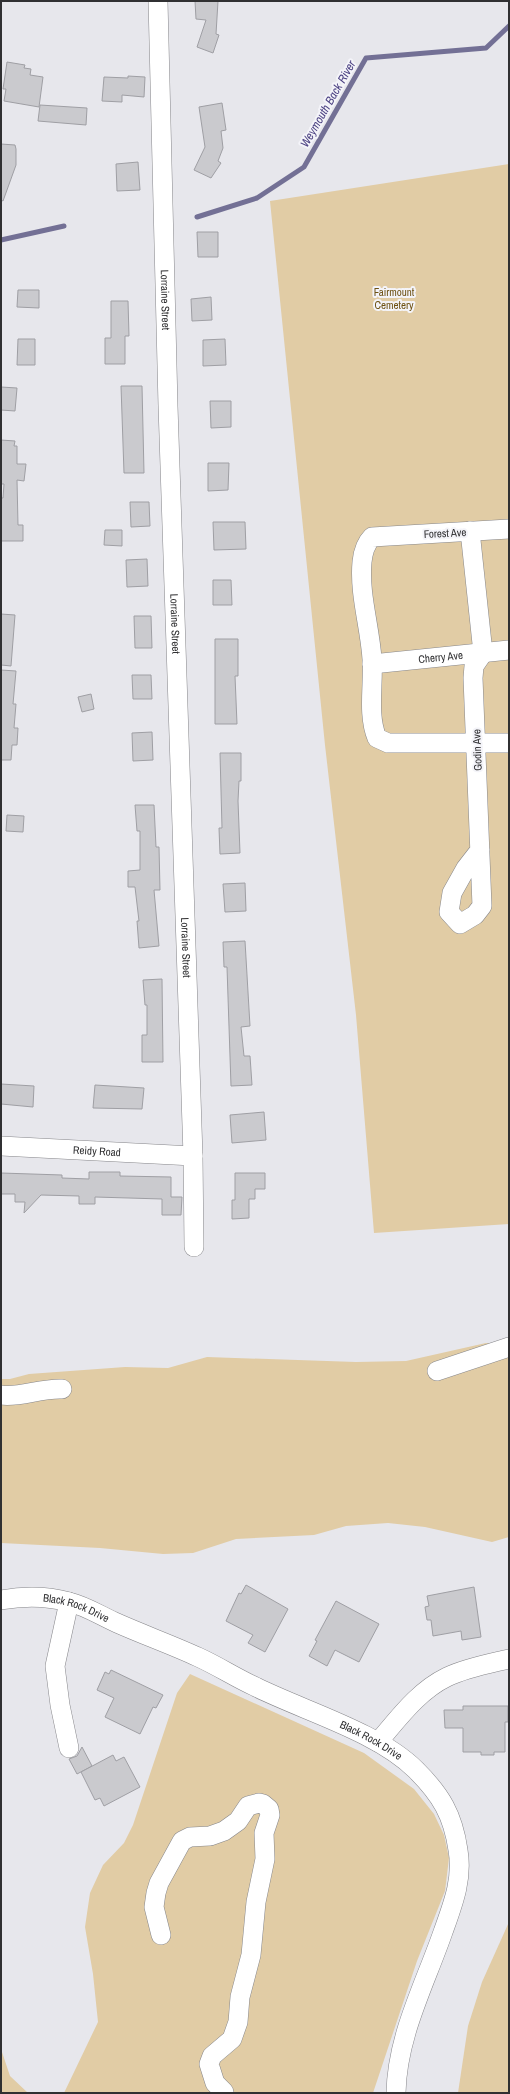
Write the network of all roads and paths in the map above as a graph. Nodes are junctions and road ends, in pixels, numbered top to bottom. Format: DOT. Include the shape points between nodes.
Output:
graph roads {
  1 [pos="158,1"];
  2 [pos="509,529"];
  3 [pos="470,531"];
  4 [pos="509,650"];
  5 [pos="483,653"];
  6 [pos="372,664"];
  7 [pos="509,742"];
  8 [pos="477,743"];
  9 [pos="480,850"];
  10 [pos="1,1146"];
  11 [pos="193,1156"];
  12 [pos="194,1247"];
  13 [pos="509,1347"];
  14 [pos="437,1371"];
  15 [pos="62,1389"];
  16 [pos="1,1395"];
  17 [pos="1,1600"];
  18 [pos="69,1602"];
  19 [pos="509,1659"];
  20 [pos="378,1742"];
  21 [pos="69,1748"];
  22 [pos="161,1935"];
  23 [pos="224,2092"];
  24 [pos="396,2093"];
  1 -- 11 [label="street, Lorraine Street" via="168,406"];
  2 -- 3 [label="street, Forest Ave"];
  3 -- 5 [label="street"];
  3 -- 6 [label="street, Forest Ave" via="382,536 372,537 368,541 362,562 362,586"];
  4 -- 5 [label="street, Cherry Ave"];
  5 -- 6 [label="street, Cherry Ave"];
  5 -- 8 [label="street, Godin Ave" via="474,666 473,678"];
  6 -- 8 [label="street" via="372,704 377,738 388,743"];
  7 -- 8 [label="street"];
  8 -- 9 [label="street, Godin Ave"];
  10 -- 11 [label="street, Reidy Road"];
  11 -- 12 [label="street, Lorraine Street"];
  13 -- 14 [label="street"];
  15 -- 16 [label="street"];
  17 -- 18 [label="street, Black Rock Drive" via="39,1597"];
  18 -- 20 [label="street, Black Rock Drive" via="199,1657 256,1687"];
  18 -- 21 [label="street" via="55,1666"];
  19 -- 20 [label="street" via="469,1668 446,1677 408,1707"];
  20 -- 24 [label="street, Black Rock Drive" via="415,1769 447,1807 454,1828 460,1870 457,1894 400,2052"];
  22 -- 23 [label="street" via="154,1907 156,1893 182,1841 190,1837 210,1836 224,1831 238,1821 248,1806 259,1802 263,1804 269,1809 270,1815 264,1833 265,1859 256,1902 251,1955 240,1997 238,2022 232,2039 212,2056 209,2064 215,2084"];
}
